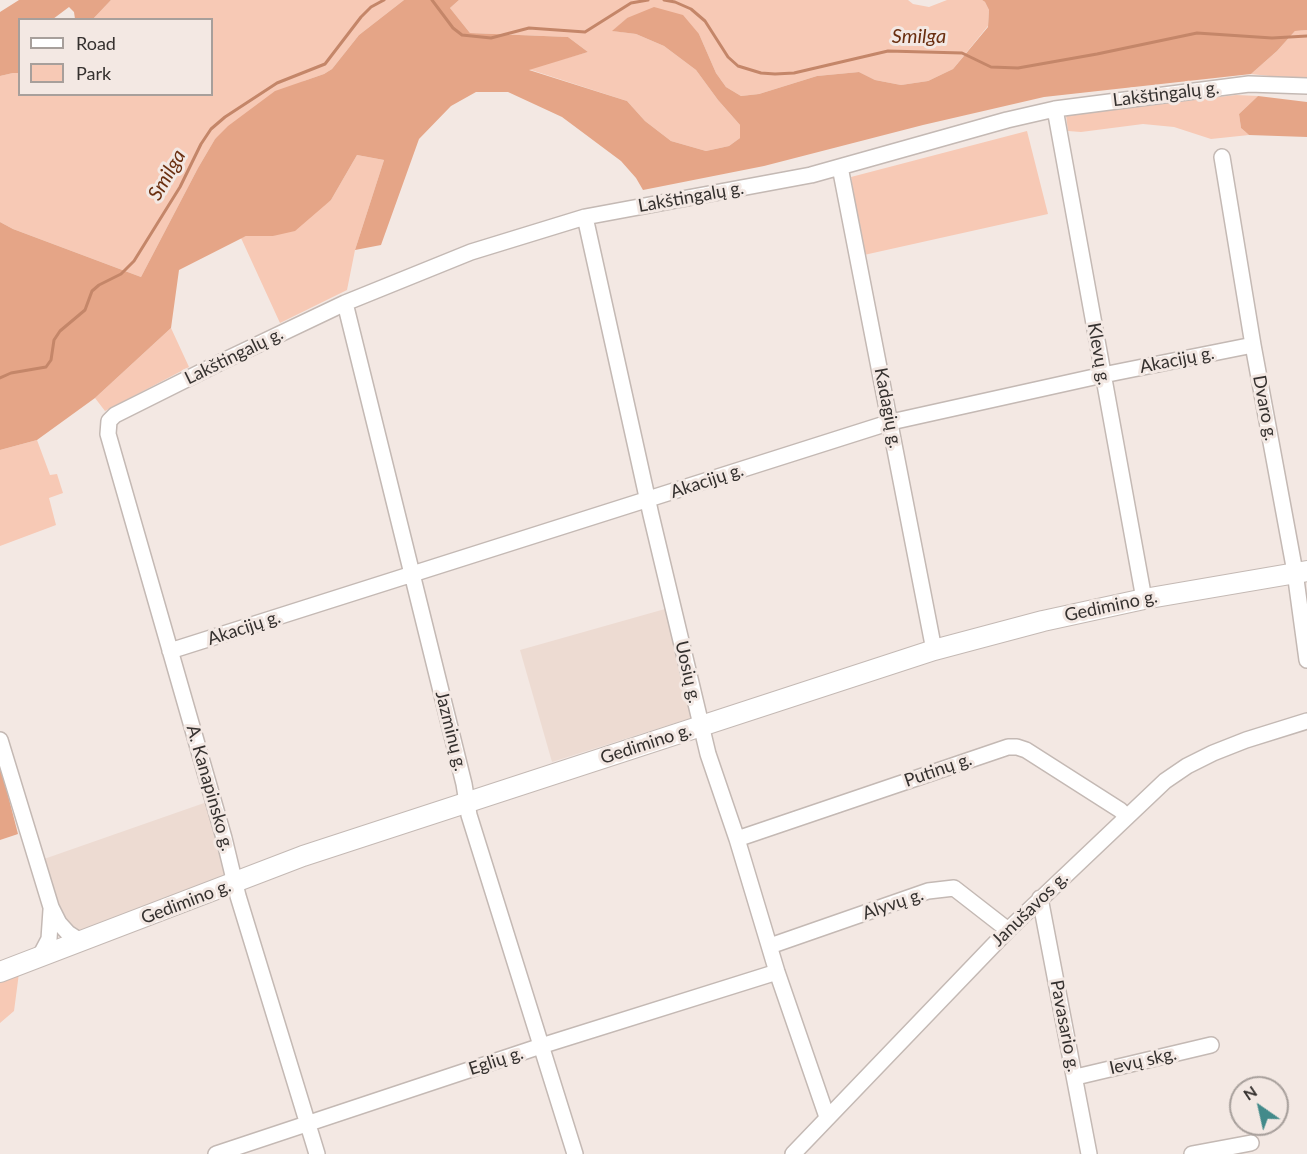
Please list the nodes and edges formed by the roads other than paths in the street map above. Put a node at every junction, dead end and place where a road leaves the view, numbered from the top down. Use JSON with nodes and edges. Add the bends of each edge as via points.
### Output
{"nodes":[{"id":1,"x":1307,"y":86,"type":"edge"},
{"id":2,"x":1055,"y":109,"type":"junction"},
{"id":3,"x":1222,"y":157,"type":"dead end"},
{"id":4,"x":840,"y":167,"type":"junction"},
{"id":5,"x":585,"y":217,"type":"junction"},
{"id":6,"x":345,"y":303,"type":"junction"},
{"id":7,"x":1253,"y":345,"type":"junction"},
{"id":8,"x":1103,"y":375,"type":"junction"},
{"id":9,"x":109,"y":422,"type":"joint"},
{"id":10,"x":891,"y":422,"type":"junction"},
{"id":11,"x":648,"y":499,"type":"junction"},
{"id":12,"x":1301,"y":571,"type":"edge"},
{"id":13,"x":412,"y":575,"type":"junction"},
{"id":14,"x":1144,"y":599,"type":"junction"},
{"id":15,"x":934,"y":650,"type":"junction"},
{"id":16,"x":170,"y":651,"type":"junction"},
{"id":17,"x":1307,"y":660,"type":"edge"},
{"id":18,"x":1307,"y":721,"type":"edge"},
{"id":19,"x":701,"y":726,"type":"junction"},
{"id":20,"x":0,"y":740,"type":"edge"},
{"id":21,"x":467,"y":803,"type":"junction"},
{"id":22,"x":1127,"y":817,"type":"junction"},
{"id":23,"x":737,"y":839,"type":"junction"},
{"id":24,"x":236,"y":883,"type":"junction"},
{"id":25,"x":1040,"y":898,"type":"junction"},
{"id":26,"x":51,"y":907,"type":"junction"},
{"id":27,"x":1008,"y":930,"type":"junction"},
{"id":28,"x":82,"y":942,"type":"junction"},
{"id":29,"x":770,"y":946,"type":"junction"},
{"id":30,"x":39,"y":958,"type":"junction"},
{"id":31,"x":0,"y":972,"type":"edge"},
{"id":32,"x":777,"y":972,"type":"junction"},
{"id":33,"x":1211,"y":1045,"type":"dead end"},
{"id":34,"x":541,"y":1046,"type":"junction"},
{"id":35,"x":1076,"y":1077,"type":"junction"},
{"id":36,"x":827,"y":1117,"type":"junction"},
{"id":37,"x":307,"y":1122,"type":"junction"},
{"id":38,"x":1251,"y":1143,"type":"dead end"},
{"id":39,"x":216,"y":1154,"type":"edge"},
{"id":40,"x":317,"y":1154,"type":"edge"},
{"id":41,"x":575,"y":1154,"type":"edge"},
{"id":42,"x":793,"y":1154,"type":"edge"},
{"id":43,"x":1089,"y":1154,"type":"edge"},
{"id":44,"x":1192,"y":1154,"type":"edge"}],
"edges":[{"from":1,"to":2,"type":"street","name":"Lakštingalų g.","via":[[1249,84]]},
{"from":2,"to":4,"type":"street","name":"Lakštingalų g."},
{"from":2,"to":8,"type":"street","name":"Klevų g."},
{"from":3,"to":7,"type":"street","name":"Dvaro g."},
{"from":4,"to":5,"type":"street","name":"Lakštingalų g."},
{"from":4,"to":10,"type":"street","name":"Kadagių g."},
{"from":5,"to":6,"type":"street","name":"Lakštingalų g.","via":[[471,252]]},
{"from":5,"to":11,"type":"street","name":"Uosių g."},
{"from":6,"to":9,"type":"street","name":"Lakštingalų g.","via":[[210,367],[115,415]]},
{"from":6,"to":13,"type":"street","name":"Jazminų g."},
{"from":7,"to":8,"type":"street","name":"Akacijų g."},
{"from":7,"to":12,"type":"street","name":"Dvaro g."},
{"from":8,"to":10,"type":"street","name":"Akacijų g."},
{"from":8,"to":14,"type":"street","name":"Klevų g."},
{"from":9,"to":16,"type":"street","name":"A. Kanapinsko g.","via":[[108,434]]},
{"from":10,"to":11,"type":"street","name":"Akacijų g."},
{"from":10,"to":15,"type":"street","name":"Kadagių g."},
{"from":11,"to":13,"type":"street","name":"Akacijų g."},
{"from":11,"to":19,"type":"street","name":"Uosių g."},
{"from":12,"to":14,"type":"main road","name":"Gedimino g."},
{"from":12,"to":17,"type":"street","name":"Dvaro g."},
{"from":13,"to":16,"type":"street","name":"Akacijų g."},
{"from":13,"to":21,"type":"street","name":"Jazminų g."},
{"from":14,"to":15,"type":"main road","name":"Gedimino g."},
{"from":15,"to":19,"type":"main road","name":"Gedimino g."},
{"from":16,"to":24,"type":"street","name":"A. Kanapinsko g."},
{"from":18,"to":22,"type":"street","name":"Janušavos g.","via":[[1246,740],[1187,766]]},
{"from":19,"to":21,"type":"main road","name":"Gedimino g."},
{"from":19,"to":23,"type":"street","name":"Uosių g."},
{"from":20,"to":26,"type":"street"},
{"from":21,"to":24,"type":"main road","name":"Gedimino g.","via":[[303,856]]},
{"from":21,"to":34,"type":"street","name":"Jazminų g."},
{"from":22,"to":23,"type":"street","name":"Putinų g.","via":[[1026,750],[1008,747]]},
{"from":22,"to":25,"type":"street","name":"Janušavos g."},
{"from":23,"to":29,"type":"street","name":"Uosių g."},
{"from":24,"to":28,"type":"main road","name":"Gedimino g."},
{"from":24,"to":37,"type":"street","name":"A. Kanapinsko g."},
{"from":25,"to":27,"type":"street","name":"Janušavos g."},
{"from":25,"to":35,"type":"street","name":"Pavasario g."},
{"from":26,"to":28,"type":"street","via":[[59,923]]},
{"from":26,"to":30,"type":"street","via":[[49,939]]},
{"from":27,"to":29,"type":"street","name":"Alyvų g.","via":[[954,888],[928,891]]},
{"from":27,"to":36,"type":"street","name":"Janušavos g."},
{"from":28,"to":30,"type":"main road","name":"Gedimino g."},
{"from":29,"to":32,"type":"street","name":"Uosių g."},
{"from":30,"to":31,"type":"main road","name":"Gedimino g."},
{"from":32,"to":34,"type":"street","name":"Eglių g."},
{"from":32,"to":36,"type":"street","name":"Uosių g."},
{"from":33,"to":35,"type":"street","name":"Ievų skg."},
{"from":34,"to":37,"type":"street","name":"Eglių g."},
{"from":34,"to":41,"type":"street","name":"Jazminų g."},
{"from":35,"to":43,"type":"street","name":"Pavasario g."},
{"from":36,"to":42,"type":"street","name":"Janušavos g."},
{"from":37,"to":39,"type":"street","name":"Eglių g."},
{"from":37,"to":40,"type":"street","name":"A. Kanapinsko g."},
{"from":38,"to":44,"type":"street"}]}
